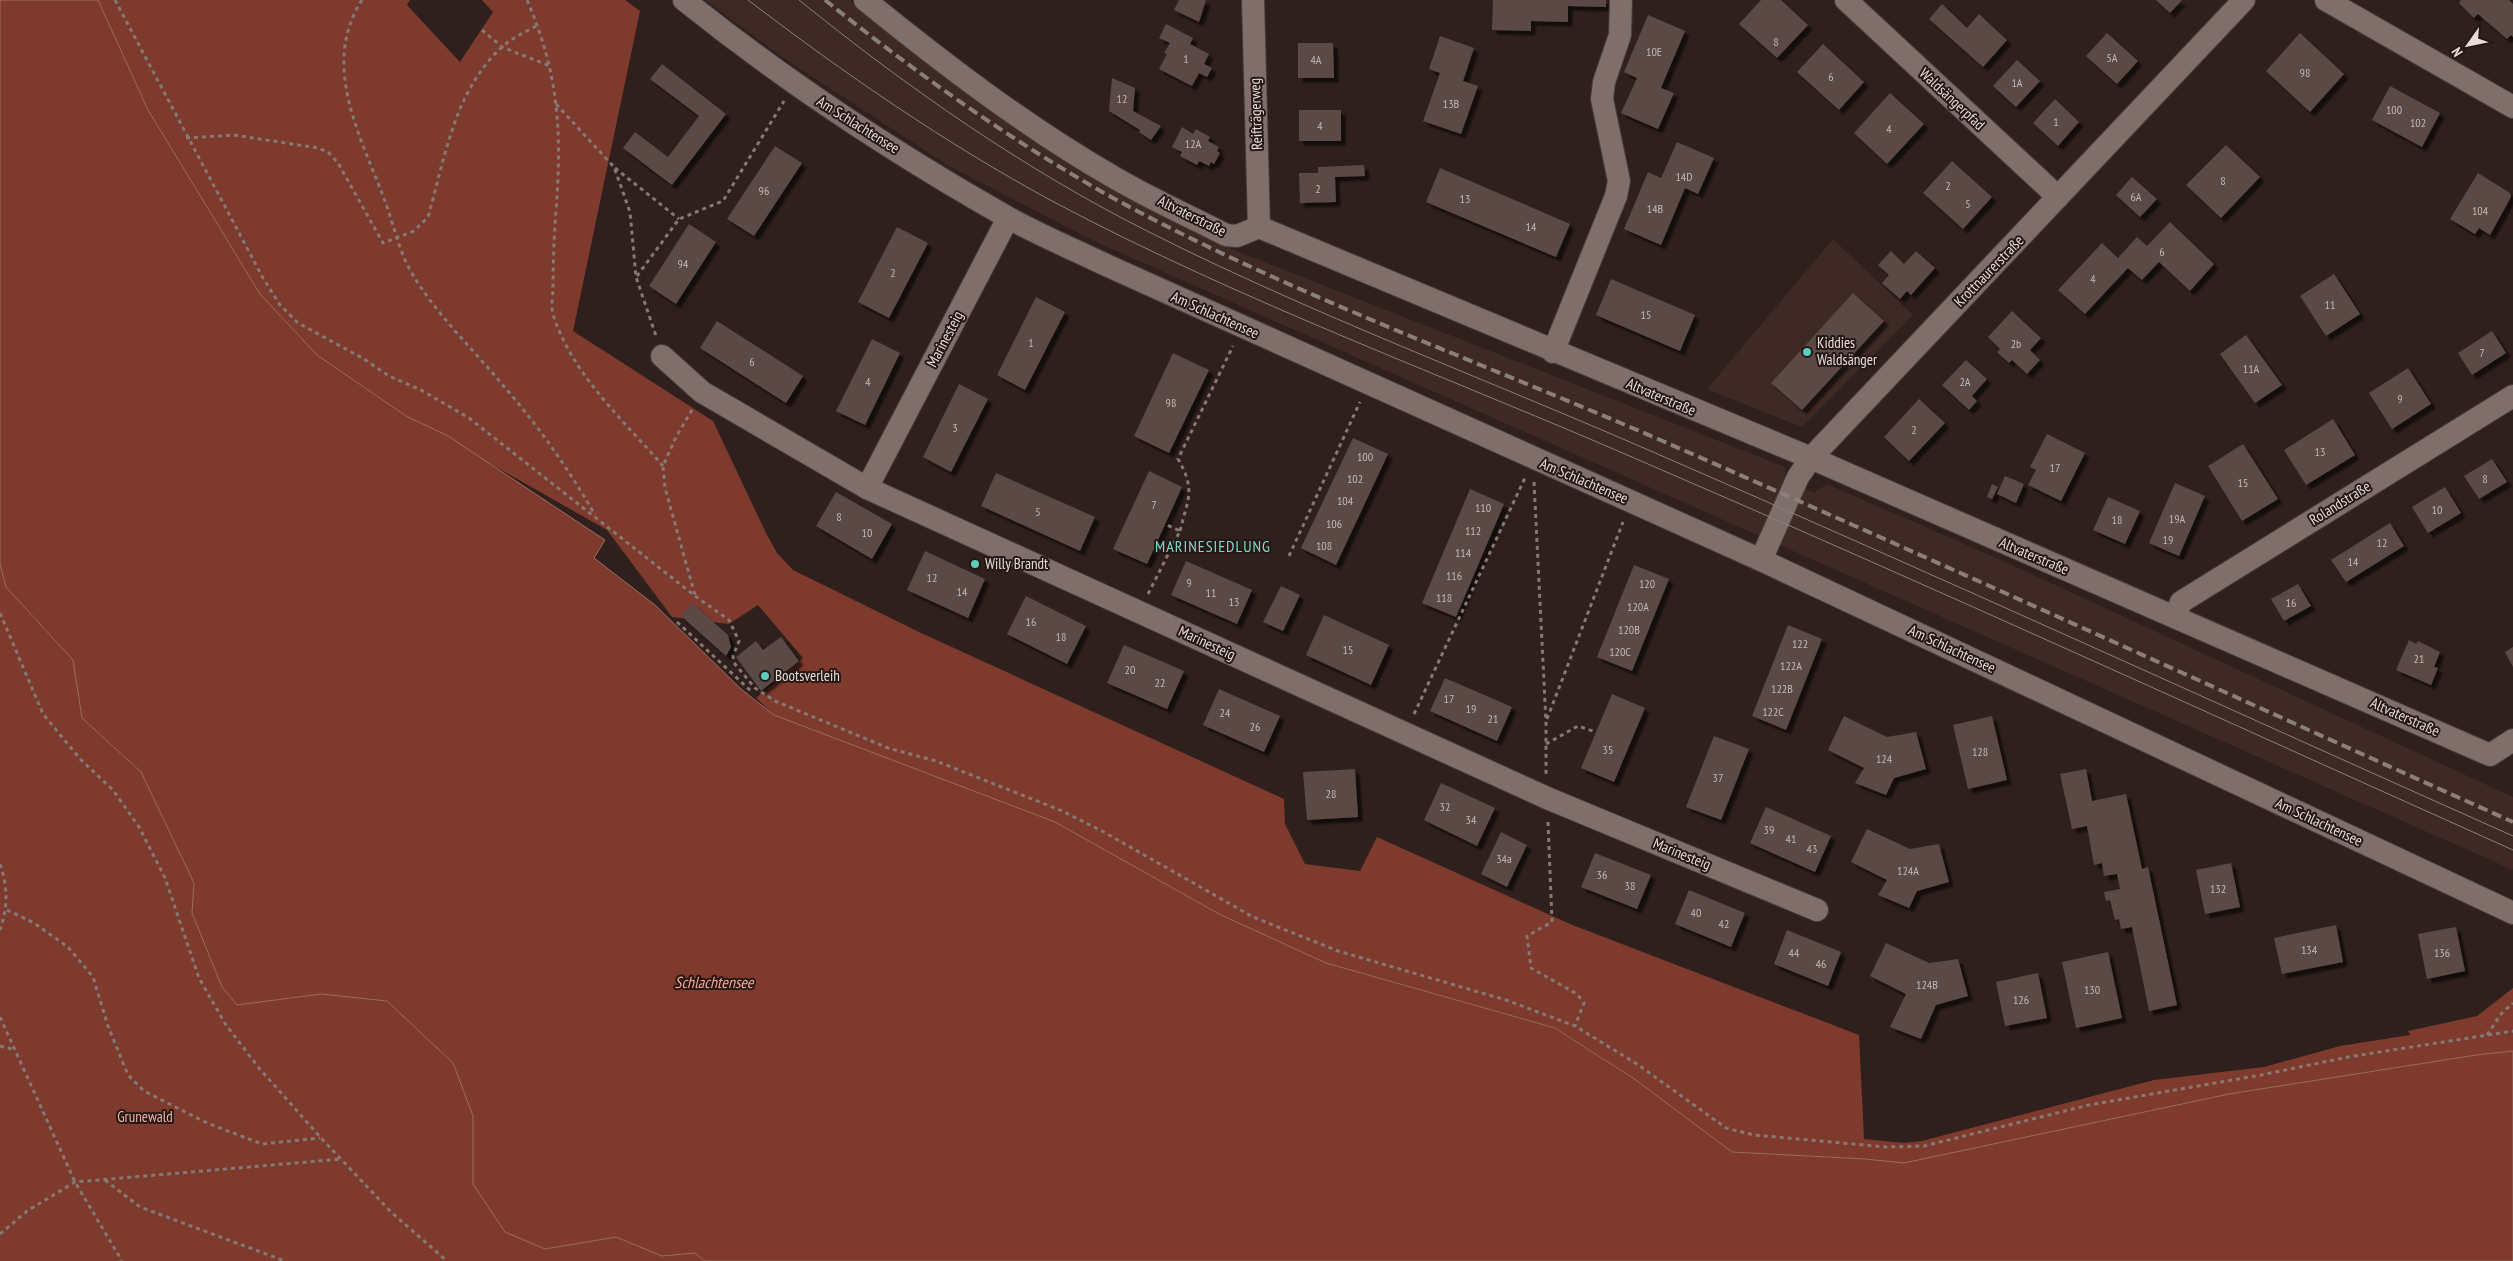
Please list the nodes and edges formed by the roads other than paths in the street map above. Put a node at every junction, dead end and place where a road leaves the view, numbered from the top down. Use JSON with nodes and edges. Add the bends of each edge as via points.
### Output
{"nodes":[{"id":1,"x":684,"y":0,"type":"edge"},
{"id":2,"x":865,"y":0,"type":"edge"},
{"id":3,"x":1253,"y":0,"type":"edge"},
{"id":4,"x":1621,"y":0,"type":"edge"},
{"id":5,"x":1846,"y":0,"type":"edge"},
{"id":6,"x":2244,"y":0,"type":"edge"},
{"id":7,"x":2326,"y":0,"type":"edge"},
{"id":8,"x":2513,"y":107,"type":"edge"},
{"id":9,"x":2058,"y":197,"type":"junction"},
{"id":10,"x":1008,"y":218,"type":"junction"},
{"id":11,"x":1259,"y":227,"type":"junction"},
{"id":12,"x":1553,"y":352,"type":"junction"},
{"id":13,"x":662,"y":356,"type":"road end"},
{"id":14,"x":2513,"y":396,"type":"edge"},
{"id":15,"x":1810,"y":458,"type":"junction"},
{"id":16,"x":868,"y":488,"type":"junction"},
{"id":17,"x":1761,"y":560,"type":"junction"},
{"id":18,"x":2175,"y":617,"type":"junction"},
{"id":19,"x":2513,"y":740,"type":"edge"},
{"id":20,"x":1817,"y":910,"type":"dead end"},
{"id":21,"x":2513,"y":913,"type":"edge"}],
"edges":[{"from":1,"to":10,"type":"street","name":"Am Schlachtensee","via":[[794,85]]},
{"from":2,"to":11,"type":"street","name":"Altvaterstraße","via":[[1015,114],[1115,178],[1226,235],[1237,236]]},
{"from":3,"to":11,"type":"street","name":"Reifträgerweg"},
{"from":4,"to":12,"type":"street","via":[[1620,35],[1604,82],[1602,99],[1619,181],[1616,196]]},
{"from":5,"to":9,"type":"street","name":"Waldsängerpfad"},
{"from":6,"to":9,"type":"street","name":"Krottnaurerstraße"},
{"from":7,"to":8,"type":"street"},
{"from":9,"to":15,"type":"street","name":"Krottnaurerstraße"},
{"from":10,"to":16,"type":"street","name":"Marinesteig"},
{"from":10,"to":17,"type":"street","name":"Am Schlachtensee"},
{"from":11,"to":12,"type":"street","name":"Altvaterstraße"},
{"from":12,"to":15,"type":"street","name":"Altvaterstraße"},
{"from":13,"to":16,"type":"street","name":"Marinesteig","via":[[702,392]]},
{"from":14,"to":18,"type":"street","name":"Rolandstraße","via":[[2182,602]]},
{"from":15,"to":17,"type":"street","name":"Krottnaurerstraße","via":[[1798,477]]},
{"from":15,"to":18,"type":"street","name":"Altvaterstraße"},
{"from":16,"to":20,"type":"street","name":"Marinesteig","via":[[1547,798]]},
{"from":17,"to":21,"type":"street","name":"Am Schlachtensee"},
{"from":18,"to":19,"type":"street","name":"Altvaterstraße","via":[[2490,754]]}]}
